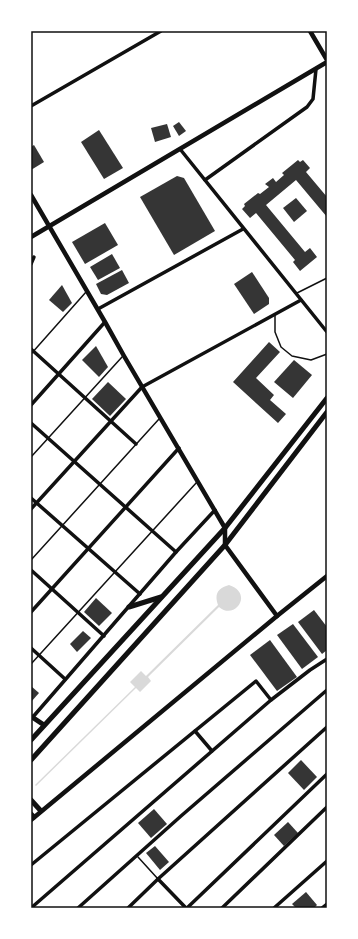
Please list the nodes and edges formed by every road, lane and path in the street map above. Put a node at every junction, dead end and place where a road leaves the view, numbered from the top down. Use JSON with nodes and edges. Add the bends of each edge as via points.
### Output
{"nodes":[{"id":1,"x":161,"y":31,"type":"edge"},
{"id":2,"x":310,"y":31,"type":"edge"},
{"id":3,"x":327,"y":61,"type":"edge"},
{"id":4,"x":316,"y":69,"type":"junction"},
{"id":5,"x":31,"y":106,"type":"edge"},
{"id":6,"x":180,"y":149,"type":"junction"},
{"id":7,"x":205,"y":180,"type":"junction"},
{"id":8,"x":31,"y":195,"type":"edge"},
{"id":9,"x":49,"y":226,"type":"junction"},
{"id":10,"x":243,"y":228,"type":"junction"},
{"id":11,"x":31,"y":237,"type":"edge"},
{"id":12,"x":34,"y":257,"type":"dead end"},
{"id":13,"x":31,"y":264,"type":"edge"},
{"id":14,"x":327,"y":278,"type":"edge"},
{"id":15,"x":87,"y":291,"type":"junction"},
{"id":16,"x":296,"y":294,"type":"junction"},
{"id":17,"x":300,"y":300,"type":"junction"},
{"id":18,"x":98,"y":310,"type":"junction"},
{"id":19,"x":275,"y":314,"type":"junction"},
{"id":20,"x":105,"y":322,"type":"junction"},
{"id":21,"x":327,"y":332,"type":"edge"},
{"id":22,"x":32,"y":352,"type":"edge"},
{"id":23,"x":327,"y":354,"type":"edge"},
{"id":24,"x":124,"y":356,"type":"junction"},
{"id":25,"x":58,"y":373,"type":"junction"},
{"id":26,"x":142,"y":387,"type":"junction"},
{"id":27,"x":85,"y":398,"type":"junction"},
{"id":28,"x":327,"y":398,"type":"edge"},
{"id":29,"x":31,"y":405,"type":"edge"},
{"id":30,"x":327,"y":412,"type":"edge"},
{"id":31,"x":161,"y":417,"type":"junction"},
{"id":32,"x":111,"y":421,"type":"junction"},
{"id":33,"x":31,"y":423,"type":"edge"},
{"id":34,"x":48,"y":439,"type":"junction"},
{"id":35,"x":136,"y":444,"type":"junction"},
{"id":36,"x":179,"y":448,"type":"junction"},
{"id":37,"x":31,"y":458,"type":"edge"},
{"id":38,"x":74,"y":462,"type":"junction"},
{"id":39,"x":198,"y":481,"type":"junction"},
{"id":40,"x":100,"y":484,"type":"junction"},
{"id":41,"x":31,"y":498,"type":"edge"},
{"id":42,"x":37,"y":502,"type":"junction"},
{"id":43,"x":126,"y":507,"type":"junction"},
{"id":44,"x":31,"y":509,"type":"edge"},
{"id":45,"x":215,"y":510,"type":"junction"},
{"id":46,"x":62,"y":525,"type":"junction"},
{"id":47,"x":225,"y":528,"type":"junction"},
{"id":48,"x":152,"y":531,"type":"junction"},
{"id":49,"x":225,"y":545,"type":"junction"},
{"id":50,"x":88,"y":548,"type":"junction"},
{"id":51,"x":176,"y":552,"type":"junction"},
{"id":52,"x":31,"y":560,"type":"edge"},
{"id":53,"x":31,"y":570,"type":"edge"},
{"id":54,"x":115,"y":572,"type":"junction"},
{"id":55,"x":327,"y":576,"type":"edge"},
{"id":56,"x":52,"y":589,"type":"junction"},
{"id":57,"x":140,"y":594,"type":"junction"},
{"id":58,"x":162,"y":597,"type":"junction"},
{"id":59,"x":129,"y":607,"type":"junction"},
{"id":60,"x":31,"y":612,"type":"edge"},
{"id":61,"x":78,"y":613,"type":"junction"},
{"id":62,"x":277,"y":616,"type":"junction"},
{"id":63,"x":104,"y":636,"type":"junction"},
{"id":64,"x":31,"y":648,"type":"edge"},
{"id":65,"x":39,"y":655,"type":"junction"},
{"id":66,"x":327,"y":659,"type":"edge"},
{"id":67,"x":31,"y":664,"type":"edge"},
{"id":68,"x":65,"y":679,"type":"junction"},
{"id":69,"x":327,"y":690,"type":"edge"},
{"id":70,"x":271,"y":700,"type":"junction"},
{"id":71,"x":31,"y":718,"type":"edge"},
{"id":72,"x":44,"y":725,"type":"junction"},
{"id":73,"x":327,"y":727,"type":"edge"},
{"id":74,"x":195,"y":731,"type":"junction"},
{"id":75,"x":31,"y":740,"type":"edge"},
{"id":76,"x":212,"y":751,"type":"junction"},
{"id":77,"x":31,"y":760,"type":"edge"},
{"id":78,"x":327,"y":774,"type":"edge"},
{"id":79,"x":31,"y":800,"type":"edge"},
{"id":80,"x":327,"y":807,"type":"edge"},
{"id":81,"x":41,"y":811,"type":"junction"},
{"id":82,"x":32,"y":817,"type":"edge"},
{"id":83,"x":136,"y":855,"type":"junction"},
{"id":84,"x":327,"y":861,"type":"edge"},
{"id":85,"x":31,"y":866,"type":"edge"},
{"id":86,"x":158,"y":879,"type":"junction"},
{"id":87,"x":327,"y":904,"type":"edge"},
{"id":88,"x":31,"y":908,"type":"edge"},
{"id":89,"x":78,"y":908,"type":"edge"},
{"id":90,"x":128,"y":908,"type":"edge"},
{"id":91,"x":187,"y":908,"type":"edge"},
{"id":92,"x":222,"y":908,"type":"edge"},
{"id":93,"x":274,"y":908,"type":"edge"},
{"id":94,"x":322,"y":908,"type":"edge"}],
"edges":[{"from":1,"to":5,"type":"street"},
{"from":2,"to":3,"type":"street"},
{"from":3,"to":4,"type":"street"},
{"from":4,"to":6,"type":"street"},
{"from":4,"to":7,"type":"street","via":[[313,99],[307,107]]},
{"from":6,"to":7,"type":"street"},
{"from":6,"to":9,"type":"street"},
{"from":7,"to":10,"type":"street"},
{"from":8,"to":9,"type":"street"},
{"from":9,"to":11,"type":"street"},
{"from":9,"to":15,"type":"street"},
{"from":10,"to":16,"type":"street"},
{"from":10,"to":18,"type":"street"},
{"from":12,"to":13,"type":"street"},
{"from":14,"to":16,"type":"lane"},
{"from":15,"to":18,"type":"street"},
{"from":15,"to":22,"type":"lane"},
{"from":16,"to":17,"type":"street"},
{"from":17,"to":19,"type":"street"},
{"from":17,"to":21,"type":"street"},
{"from":18,"to":20,"type":"street"},
{"from":19,"to":23,"type":"lane","via":[[275,332],[281,347],[292,356],[311,360]]},
{"from":19,"to":26,"type":"street"},
{"from":20,"to":24,"type":"street"},
{"from":20,"to":25,"type":"street"},
{"from":22,"to":25,"type":"street"},
{"from":24,"to":26,"type":"street"},
{"from":24,"to":27,"type":"lane"},
{"from":25,"to":27,"type":"street"},
{"from":25,"to":29,"type":"street"},
{"from":26,"to":31,"type":"street"},
{"from":26,"to":32,"type":"street"},
{"from":27,"to":32,"type":"street"},
{"from":27,"to":34,"type":"lane"},
{"from":28,"to":47,"type":"main road"},
{"from":30,"to":49,"type":"main road"},
{"from":31,"to":35,"type":"lane"},
{"from":31,"to":36,"type":"street"},
{"from":32,"to":35,"type":"street"},
{"from":32,"to":38,"type":"street"},
{"from":33,"to":34,"type":"street"},
{"from":34,"to":37,"type":"lane"},
{"from":34,"to":38,"type":"street"},
{"from":35,"to":40,"type":"lane"},
{"from":36,"to":39,"type":"street"},
{"from":36,"to":43,"type":"street"},
{"from":38,"to":40,"type":"street"},
{"from":38,"to":42,"type":"street"},
{"from":39,"to":45,"type":"street"},
{"from":39,"to":48,"type":"lane"},
{"from":40,"to":43,"type":"street"},
{"from":40,"to":46,"type":"lane"},
{"from":41,"to":42,"type":"street"},
{"from":42,"to":44,"type":"street"},
{"from":42,"to":46,"type":"street"},
{"from":43,"to":48,"type":"street"},
{"from":43,"to":50,"type":"street"},
{"from":45,"to":47,"type":"street"},
{"from":45,"to":51,"type":"street"},
{"from":46,"to":50,"type":"street"},
{"from":46,"to":52,"type":"lane"},
{"from":47,"to":49,"type":"street"},
{"from":47,"to":58,"type":"main road"},
{"from":48,"to":51,"type":"street"},
{"from":48,"to":54,"type":"lane"},
{"from":49,"to":62,"type":"street"},
{"from":49,"to":77,"type":"main road"},
{"from":50,"to":54,"type":"street"},
{"from":50,"to":56,"type":"street"},
{"from":51,"to":57,"type":"street"},
{"from":53,"to":56,"type":"street"},
{"from":54,"to":57,"type":"street"},
{"from":54,"to":61,"type":"lane"},
{"from":55,"to":62,"type":"street"},
{"from":56,"to":60,"type":"street"},
{"from":56,"to":61,"type":"street"},
{"from":57,"to":59,"type":"street"},
{"from":58,"to":59,"type":"main road"},
{"from":58,"to":72,"type":"main road"},
{"from":59,"to":63,"type":"street"},
{"from":61,"to":63,"type":"street"},
{"from":61,"to":65,"type":"lane"},
{"from":62,"to":81,"type":"street"},
{"from":63,"to":68,"type":"street"},
{"from":64,"to":65,"type":"street"},
{"from":65,"to":67,"type":"lane"},
{"from":65,"to":68,"type":"street"},
{"from":66,"to":70,"type":"street"},
{"from":68,"to":71,"type":"street"},
{"from":69,"to":83,"type":"street"},
{"from":70,"to":74,"type":"street","via":[[256,681]]},
{"from":70,"to":76,"type":"street"},
{"from":71,"to":72,"type":"main road"},
{"from":72,"to":75,"type":"main road"},
{"from":73,"to":86,"type":"street"},
{"from":74,"to":76,"type":"street"},
{"from":74,"to":85,"type":"street"},
{"from":76,"to":88,"type":"street"},
{"from":78,"to":91,"type":"street"},
{"from":79,"to":81,"type":"main road"},
{"from":80,"to":92,"type":"street"},
{"from":81,"to":82,"type":"street"},
{"from":83,"to":86,"type":"lane"},
{"from":83,"to":89,"type":"street"},
{"from":84,"to":93,"type":"street"},
{"from":86,"to":90,"type":"street"},
{"from":86,"to":91,"type":"street"},
{"from":87,"to":94,"type":"street"}]}
